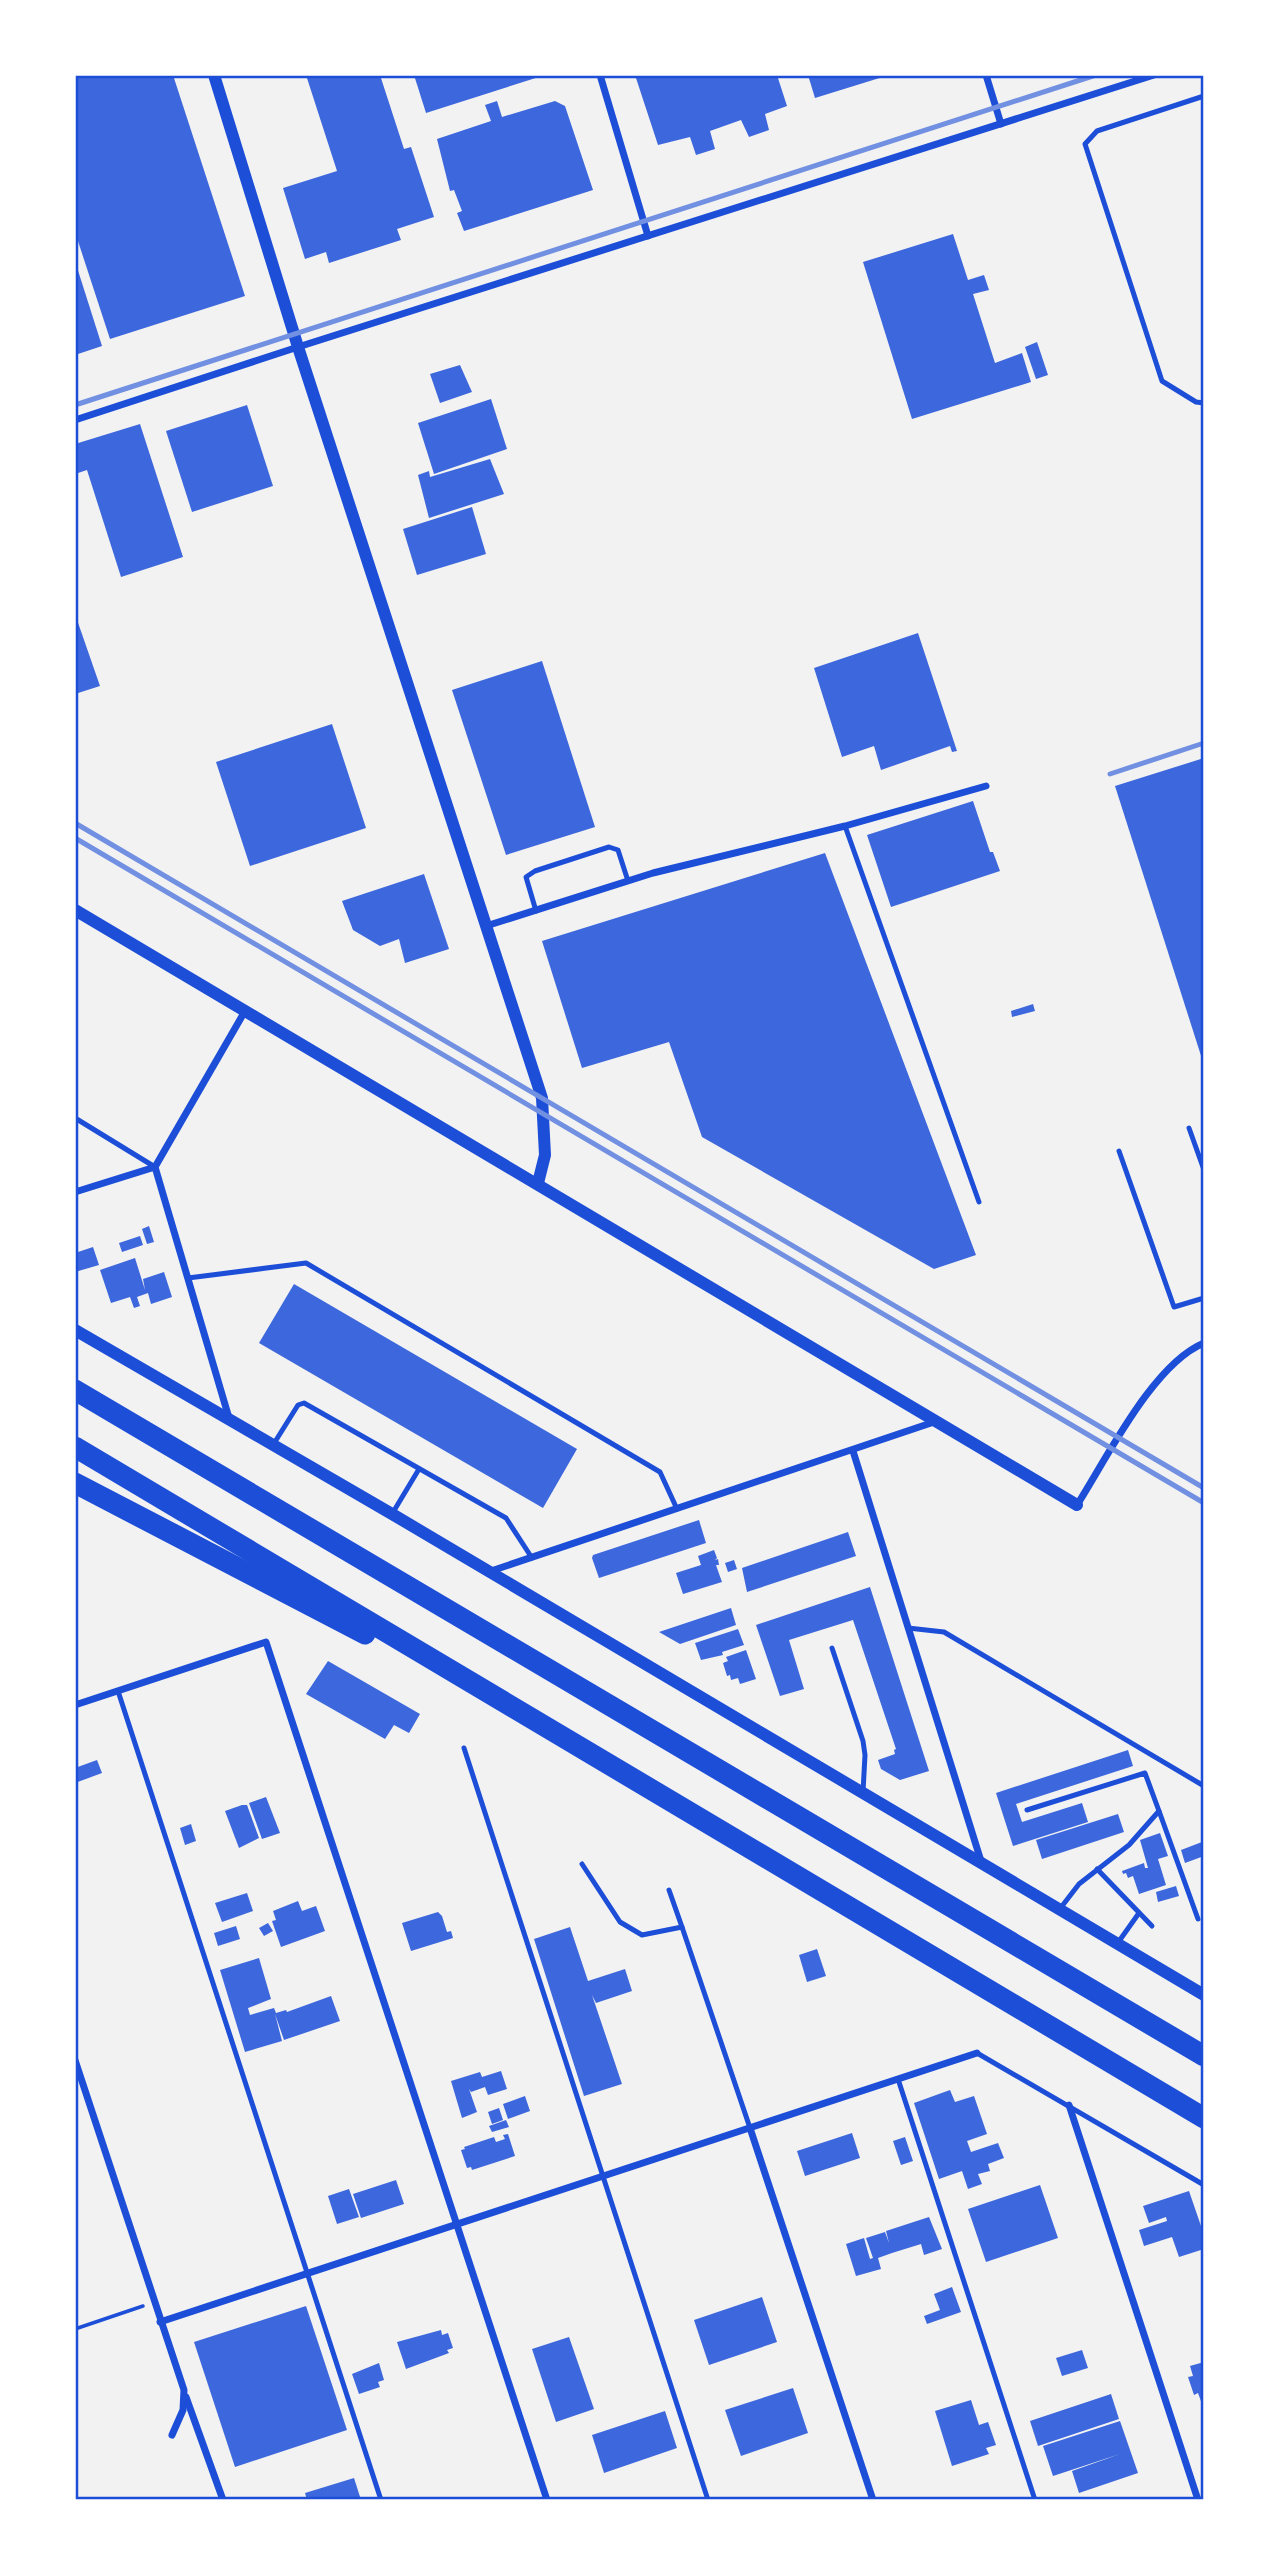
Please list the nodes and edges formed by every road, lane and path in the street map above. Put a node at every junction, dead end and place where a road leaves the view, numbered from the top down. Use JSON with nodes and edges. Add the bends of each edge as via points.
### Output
{"nodes":[{"id":1,"x":214,"y":75,"type":"edge"},
{"id":2,"x":600,"y":75,"type":"edge"},
{"id":3,"x":986,"y":75,"type":"edge"},
{"id":4,"x":1154,"y":75,"type":"edge"},
{"id":5,"x":1204,"y":96,"type":"edge"},
{"id":6,"x":1001,"y":124,"type":"junction"},
{"id":7,"x":648,"y":236,"type":"junction"},
{"id":8,"x":298,"y":347,"type":"junction"},
{"id":9,"x":1204,"y":404,"type":"edge"},
{"id":10,"x":75,"y":420,"type":"edge"},
{"id":11,"x":986,"y":786,"type":"dead end"},
{"id":12,"x":845,"y":826,"type":"junction"},
{"id":13,"x":628,"y":881,"type":"junction"},
{"id":14,"x":75,"y":910,"type":"edge"},
{"id":15,"x":536,"y":911,"type":"junction"},
{"id":16,"x":485,"y":926,"type":"junction"},
{"id":17,"x":245,"y":1011,"type":"junction"},
{"id":18,"x":75,"y":1118,"type":"edge"},
{"id":19,"x":1189,"y":1128,"type":"dead end"},
{"id":20,"x":1119,"y":1152,"type":"dead end"},
{"id":21,"x":155,"y":1167,"type":"junction"},
{"id":22,"x":1204,"y":1170,"type":"edge"},
{"id":23,"x":538,"y":1183,"type":"junction"},
{"id":24,"x":75,"y":1192,"type":"edge"},
{"id":25,"x":979,"y":1202,"type":"dead end"},
{"id":26,"x":188,"y":1278,"type":"junction"},
{"id":27,"x":1204,"y":1298,"type":"edge"},
{"id":28,"x":75,"y":1330,"type":"edge"},
{"id":29,"x":1204,"y":1343,"type":"edge"},
{"id":30,"x":75,"y":1390,"type":"edge"},
{"id":31,"x":230,"y":1421,"type":"junction"},
{"id":32,"x":937,"y":1421,"type":"junction"},
{"id":33,"x":273,"y":1446,"type":"junction"},
{"id":34,"x":75,"y":1447,"type":"edge"},
{"id":35,"x":853,"y":1451,"type":"junction"},
{"id":36,"x":419,"y":1469,"type":"junction"},
{"id":37,"x":75,"y":1483,"type":"edge"},
{"id":38,"x":1077,"y":1505,"type":"joint"},
{"id":39,"x":677,"y":1509,"type":"junction"},
{"id":40,"x":392,"y":1514,"type":"junction"},
{"id":41,"x":531,"y":1558,"type":"junction"},
{"id":42,"x":487,"y":1572,"type":"junction"},
{"id":43,"x":908,"y":1628,"type":"junction"},
{"id":44,"x":832,"y":1648,"type":"dead end"},
{"id":45,"x":118,"y":1691,"type":"junction"},
{"id":46,"x":75,"y":1705,"type":"edge"},
{"id":47,"x":570,"y":1740,"type":"junction"},
{"id":48,"x":464,"y":1748,"type":"dead end"},
{"id":49,"x":1204,"y":1786,"type":"edge"},
{"id":50,"x":863,"y":1792,"type":"junction"},
{"id":51,"x":1027,"y":1810,"type":"dead end"},
{"id":52,"x":1159,"y":1811,"type":"junction"},
{"id":53,"x":582,"y":1864,"type":"dead end"},
{"id":54,"x":982,"y":1864,"type":"junction"},
{"id":55,"x":1097,"y":1869,"type":"junction"},
{"id":56,"x":669,"y":1890,"type":"dead end"},
{"id":57,"x":1059,"y":1910,"type":"junction"},
{"id":58,"x":1139,"y":1913,"type":"junction"},
{"id":59,"x":1198,"y":1919,"type":"dead end"},
{"id":60,"x":1153,"y":1926,"type":"dead end"},
{"id":61,"x":682,"y":1927,"type":"junction"},
{"id":62,"x":1117,"y":1944,"type":"junction"},
{"id":63,"x":1201,"y":1992,"type":"edge"},
{"id":64,"x":977,"y":2053,"type":"joint"},
{"id":65,"x":1204,"y":2056,"type":"edge"},
{"id":66,"x":75,"y":2060,"type":"edge"},
{"id":67,"x":898,"y":2079,"type":"junction"},
{"id":68,"x":1069,"y":2105,"type":"junction"},
{"id":69,"x":1204,"y":2118,"type":"edge"},
{"id":70,"x":750,"y":2128,"type":"junction"},
{"id":71,"x":603,"y":2176,"type":"junction"},
{"id":72,"x":1204,"y":2185,"type":"edge"},
{"id":73,"x":457,"y":2224,"type":"junction"},
{"id":74,"x":308,"y":2273,"type":"junction"},
{"id":75,"x":154,"y":2302,"type":"junction"},
{"id":76,"x":160,"y":2322,"type":"junction"},
{"id":77,"x":75,"y":2329,"type":"edge"},
{"id":78,"x":184,"y":2390,"type":"junction"},
{"id":79,"x":172,"y":2435,"type":"dead end"},
{"id":80,"x":222,"y":2500,"type":"edge"},
{"id":81,"x":381,"y":2500,"type":"edge"},
{"id":82,"x":547,"y":2500,"type":"edge"},
{"id":83,"x":708,"y":2500,"type":"edge"},
{"id":84,"x":873,"y":2500,"type":"edge"},
{"id":85,"x":1034,"y":2500,"type":"edge"},
{"id":86,"x":1198,"y":2500,"type":"edge"}],
"edges":[{"from":1,"to":8,"type":"street"},
{"from":2,"to":7,"type":"street"},
{"from":3,"to":6,"type":"street"},
{"from":4,"to":6,"type":"street"},
{"from":5,"to":9,"type":"lane","via":[[1097,131],[1085,144],[1163,381]]},
{"from":6,"to":7,"type":"street"},
{"from":7,"to":8,"type":"street"},
{"from":8,"to":10,"type":"street"},
{"from":8,"to":16,"type":"street"},
{"from":11,"to":12,"type":"street"},
{"from":12,"to":13,"type":"street"},
{"from":12,"to":25,"type":"lane"},
{"from":13,"to":15,"type":"street"},
{"from":13,"to":15,"type":"lane","via":[[618,850],[608,847],[526,877]]},
{"from":14,"to":17,"type":"street"},
{"from":15,"to":16,"type":"street"},
{"from":16,"to":23,"type":"street","via":[[542,1098],[545,1155]]},
{"from":17,"to":21,"type":"street"},
{"from":17,"to":23,"type":"street"},
{"from":18,"to":21,"type":"lane"},
{"from":19,"to":22,"type":"lane"},
{"from":20,"to":27,"type":"lane","via":[[1174,1307]]},
{"from":21,"to":24,"type":"street"},
{"from":21,"to":26,"type":"street"},
{"from":23,"to":32,"type":"street"},
{"from":26,"to":31,"type":"street"},
{"from":26,"to":39,"type":"lane","via":[[306,1263],[660,1472]]},
{"from":28,"to":31,"type":"street"},
{"from":29,"to":38,"type":"street","via":[[1181,1355],[1157,1380]]},
{"from":30,"to":65,"type":"highway"},
{"from":31,"to":33,"type":"street"},
{"from":32,"to":35,"type":"street"},
{"from":32,"to":38,"type":"street"},
{"from":33,"to":36,"type":"lane","via":[[298,1405],[304,1403]]},
{"from":33,"to":40,"type":"street"},
{"from":34,"to":47,"type":"highway"},
{"from":35,"to":39,"type":"street"},
{"from":35,"to":43,"type":"street"},
{"from":36,"to":40,"type":"lane"},
{"from":36,"to":41,"type":"lane","via":[[506,1518]]},
{"from":37,"to":47,"type":"highway"},
{"from":39,"to":41,"type":"street"},
{"from":40,"to":42,"type":"street"},
{"from":41,"to":42,"type":"street"},
{"from":42,"to":50,"type":"street"},
{"from":43,"to":49,"type":"lane","via":[[944,1632]]},
{"from":43,"to":54,"type":"street"},
{"from":44,"to":50,"type":"lane","via":[[863,1741]]},
{"from":45,"to":46,"type":"street"},
{"from":45,"to":73,"type":"street","via":[[266,1642]]},
{"from":45,"to":74,"type":"lane"},
{"from":47,"to":69,"type":"highway"},
{"from":48,"to":71,"type":"lane"},
{"from":50,"to":54,"type":"street"},
{"from":51,"to":52,"type":"lane","via":[[1145,1773]]},
{"from":52,"to":55,"type":"lane","via":[[1129,1844]]},
{"from":52,"to":59,"type":"lane"},
{"from":53,"to":61,"type":"lane","via":[[620,1922],[642,1935]]},
{"from":54,"to":57,"type":"street"},
{"from":55,"to":57,"type":"lane"},
{"from":55,"to":58,"type":"lane"},
{"from":56,"to":61,"type":"lane"},
{"from":57,"to":62,"type":"street"},
{"from":58,"to":60,"type":"lane"},
{"from":58,"to":62,"type":"lane"},
{"from":61,"to":70,"type":"lane"},
{"from":62,"to":63,"type":"street"},
{"from":64,"to":67,"type":"street"},
{"from":64,"to":68,"type":"lane"},
{"from":66,"to":75,"type":"street"},
{"from":67,"to":70,"type":"street"},
{"from":67,"to":85,"type":"lane"},
{"from":68,"to":72,"type":"lane"},
{"from":68,"to":86,"type":"street"},
{"from":70,"to":71,"type":"street"},
{"from":70,"to":84,"type":"street"},
{"from":71,"to":73,"type":"street"},
{"from":71,"to":83,"type":"lane"},
{"from":73,"to":74,"type":"street"},
{"from":73,"to":82,"type":"street"},
{"from":74,"to":76,"type":"street"},
{"from":74,"to":81,"type":"lane"},
{"from":75,"to":76,"type":"street"},
{"from":75,"to":77,"type":"path"},
{"from":76,"to":78,"type":"street"},
{"from":78,"to":79,"type":"street","via":[[183,2410]]},
{"from":78,"to":80,"type":"street"}]}
